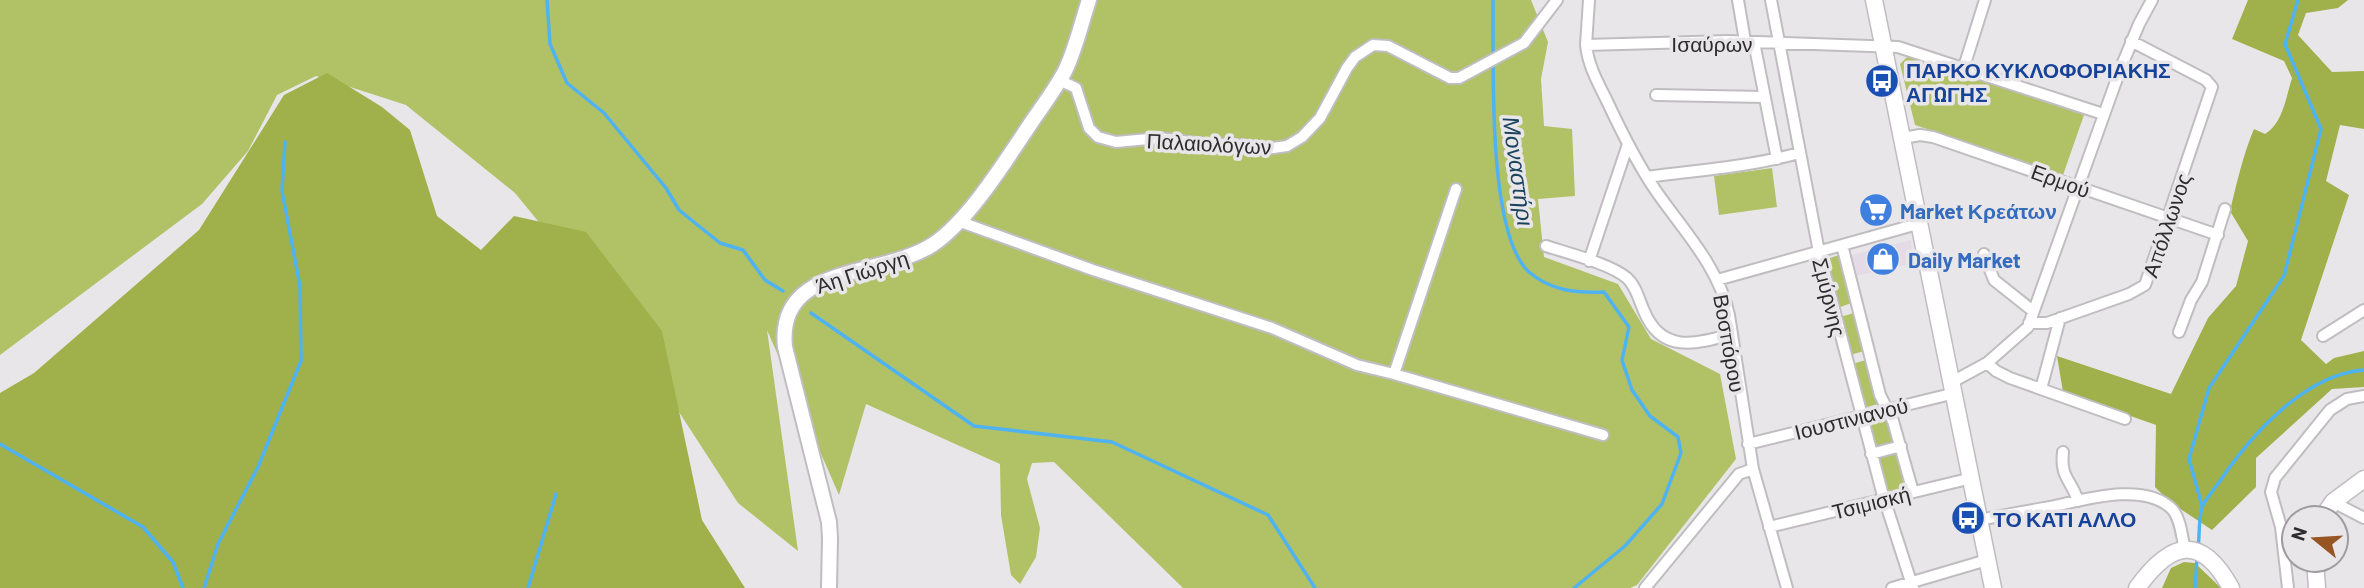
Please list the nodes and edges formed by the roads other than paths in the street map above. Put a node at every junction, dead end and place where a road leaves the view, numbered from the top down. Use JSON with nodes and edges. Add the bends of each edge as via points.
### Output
{"nodes":[{"id":1,"x":1089,"y":0,"type":"edge"},
{"id":2,"x":1557,"y":0,"type":"edge"},
{"id":3,"x":1590,"y":0,"type":"edge"},
{"id":4,"x":1738,"y":0,"type":"edge"},
{"id":5,"x":1874,"y":0,"type":"edge"},
{"id":6,"x":1985,"y":0,"type":"edge"},
{"id":7,"x":2152,"y":0,"type":"edge"},
{"id":8,"x":1774,"y":1,"type":"edge"},
{"id":9,"x":1750,"y":41,"type":"junction"},
{"id":10,"x":2132,"y":41,"type":"junction"},
{"id":11,"x":1778,"y":43,"type":"junction"},
{"id":12,"x":1586,"y":45,"type":"junction"},
{"id":13,"x":1884,"y":46,"type":"junction"},
{"id":14,"x":1964,"y":67,"type":"junction"},
{"id":15,"x":1059,"y":80,"type":"junction"},
{"id":16,"x":1656,"y":95,"type":"dead end"},
{"id":17,"x":1765,"y":97,"type":"junction"},
{"id":18,"x":2104,"y":114,"type":"junction"},
{"id":19,"x":1903,"y":138,"type":"junction"},
{"id":20,"x":1628,"y":144,"type":"junction"},
{"id":21,"x":1799,"y":153,"type":"junction"},
{"id":22,"x":1776,"y":159,"type":"junction"},
{"id":23,"x":1647,"y":177,"type":"junction"},
{"id":24,"x":2077,"y":186,"type":"junction"},
{"id":25,"x":1456,"y":188,"type":"dead end"},
{"id":26,"x":2225,"y":209,"type":"dead end"},
{"id":27,"x":2168,"y":218,"type":"junction"},
{"id":28,"x":958,"y":221,"type":"junction"},
{"id":29,"x":1921,"y":223,"type":"junction"},
{"id":30,"x":2218,"y":235,"type":"junction"},
{"id":31,"x":1842,"y":245,"type":"junction"},
{"id":32,"x":1546,"y":246,"type":"dead end"},
{"id":33,"x":1819,"y":252,"type":"junction"},
{"id":34,"x":1984,"y":254,"type":"dead end"},
{"id":35,"x":1589,"y":261,"type":"junction"},
{"id":36,"x":1717,"y":280,"type":"junction"},
{"id":37,"x":1858,"y":307,"type":"junction"},
{"id":38,"x":2364,"y":310,"type":"edge"},
{"id":39,"x":2033,"y":311,"type":"junction"},
{"id":40,"x":1835,"y":314,"type":"junction"},
{"id":41,"x":2060,"y":318,"type":"junction"},
{"id":42,"x":2029,"y":323,"type":"junction"},
{"id":43,"x":2179,"y":332,"type":"dead end"},
{"id":44,"x":1731,"y":334,"type":"junction"},
{"id":45,"x":2323,"y":336,"type":"dead end"},
{"id":46,"x":1870,"y":354,"type":"junction"},
{"id":47,"x":1847,"y":361,"type":"junction"},
{"id":48,"x":1987,"y":363,"type":"junction"},
{"id":49,"x":1394,"y":374,"type":"junction"},
{"id":50,"x":1953,"y":388,"type":"junction"},
{"id":51,"x":2042,"y":389,"type":"junction"},
{"id":52,"x":2364,"y":396,"type":"edge"},
{"id":53,"x":1888,"y":409,"type":"junction"},
{"id":54,"x":1861,"y":416,"type":"junction"},
{"id":55,"x":2124,"y":419,"type":"dead end"},
{"id":56,"x":1603,"y":435,"type":"dead end"},
{"id":57,"x":1748,"y":444,"type":"junction"},
{"id":58,"x":1900,"y":446,"type":"junction"},
{"id":59,"x":2063,"y":452,"type":"dead end"},
{"id":60,"x":1871,"y":454,"type":"junction"},
{"id":61,"x":1753,"y":469,"type":"junction"},
{"id":62,"x":1972,"y":478,"type":"junction"},
{"id":63,"x":2364,"y":480,"type":"edge"},
{"id":64,"x":1913,"y":492,"type":"junction"},
{"id":65,"x":1885,"y":498,"type":"junction"},
{"id":66,"x":2078,"y":501,"type":"junction"},
{"id":67,"x":2333,"y":502,"type":"joint"},
{"id":68,"x":2364,"y":518,"type":"edge"},
{"id":69,"x":1980,"y":520,"type":"junction"},
{"id":70,"x":1769,"y":527,"type":"junction"},
{"id":71,"x":2194,"y":552,"type":"junction"},
{"id":72,"x":1987,"y":560,"type":"junction"},
{"id":73,"x":1912,"y":585,"type":"edge"},
{"id":74,"x":829,"y":588,"type":"edge"},
{"id":75,"x":1645,"y":588,"type":"edge"},
{"id":76,"x":1787,"y":588,"type":"edge"},
{"id":77,"x":1892,"y":588,"type":"edge"},
{"id":78,"x":1993,"y":588,"type":"edge"},
{"id":79,"x":2137,"y":588,"type":"edge"},
{"id":80,"x":2231,"y":588,"type":"edge"},
{"id":81,"x":2288,"y":588,"type":"edge"}],
"edges":[{"from":1,"to":15,"type":"street","name":"Άη Γιώργη"},
{"from":2,"to":15,"type":"street","name":"Παλαιολόγων","via":[[1524,43],[1459,78],[1447,77],[1388,46],[1368,47],[1347,68],[1311,128],[1298,141],[1277,148],[1159,138],[1102,139],[1089,128],[1078,91]]},
{"from":3,"to":12,"type":"street"},
{"from":4,"to":9,"type":"street"},
{"from":5,"to":13,"type":"main road"},
{"from":6,"to":14,"type":"street"},
{"from":7,"to":10,"type":"street"},
{"from":8,"to":11,"type":"street","name":"Σμύρνης"},
{"from":9,"to":11,"type":"street","name":"Ισαύρων"},
{"from":9,"to":12,"type":"street","name":"Ισαύρων"},
{"from":9,"to":17,"type":"street"},
{"from":10,"to":18,"type":"street"},
{"from":10,"to":27,"type":"street","name":"Απόλλωνος","via":[[2212,87]]},
{"from":11,"to":13,"type":"street","name":"Ισαύρων"},
{"from":11,"to":21,"type":"street","name":"Σμύρνης"},
{"from":12,"to":20,"type":"street","name":"Βοσπόρου","via":[[1590,66]]},
{"from":13,"to":14,"type":"street","name":"Ισαύρων"},
{"from":13,"to":19,"type":"main road"},
{"from":14,"to":18,"type":"street","name":"Ισαύρων"},
{"from":15,"to":28,"type":"street","name":"Άη Γιώργη","via":[[1002,166]]},
{"from":16,"to":17,"type":"street"},
{"from":17,"to":22,"type":"street"},
{"from":18,"to":24,"type":"street"},
{"from":19,"to":24,"type":"street","name":"Ερμού","via":[[1933,136]]},
{"from":19,"to":29,"type":"main road"},
{"from":20,"to":23,"type":"street","name":"Βοσπόρου"},
{"from":20,"to":35,"type":"street"},
{"from":21,"to":22,"type":"street"},
{"from":21,"to":33,"type":"street","name":"Σμύρνης"},
{"from":22,"to":23,"type":"street"},
{"from":23,"to":36,"type":"street","name":"Βοσπόρου"},
{"from":24,"to":27,"type":"street","name":"Ερμού"},
{"from":24,"to":39,"type":"street"},
{"from":25,"to":49,"type":"street"},
{"from":26,"to":30,"type":"street"},
{"from":27,"to":30,"type":"street","name":"Ερμού"},
{"from":27,"to":41,"type":"street","name":"Απόλλωνος","via":[[2144,287]]},
{"from":28,"to":49,"type":"street","via":[[1272,328],[1352,364]]},
{"from":28,"to":74,"type":"street","name":"Άη Γιώργη","via":[[916,254],[811,287],[796,299],[788,314],[785,347],[829,522]]},
{"from":29,"to":31,"type":"street"},
{"from":29,"to":50,"type":"main road"},
{"from":30,"to":43,"type":"street"},
{"from":31,"to":33,"type":"street"},
{"from":31,"to":37,"type":"street"},
{"from":32,"to":35,"type":"street"},
{"from":33,"to":36,"type":"street"},
{"from":33,"to":40,"type":"street","name":"Σμύρνης"},
{"from":34,"to":39,"type":"street","via":[[1994,280]]},
{"from":35,"to":44,"type":"street","via":[[1630,281],[1650,326],[1659,335],[1692,344]]},
{"from":36,"to":44,"type":"street","name":"Βοσπόρου"},
{"from":37,"to":40,"type":"street"},
{"from":37,"to":46,"type":"street"},
{"from":38,"to":45,"type":"street"},
{"from":39,"to":42,"type":"street"},
{"from":40,"to":47,"type":"street","name":"Σμύρνης"},
{"from":41,"to":42,"type":"street","name":"Απόλλωνος"},
{"from":41,"to":51,"type":"street"},
{"from":42,"to":48,"type":"street","name":"Ιουστινιανού"},
{"from":44,"to":57,"type":"street","name":"Βοσπόρου"},
{"from":46,"to":47,"type":"street"},
{"from":46,"to":53,"type":"street","via":[[1880,396]]},
{"from":47,"to":54,"type":"street","name":"Σμύρνης"},
{"from":48,"to":50,"type":"street","name":"Ιουστινιανού"},
{"from":48,"to":51,"type":"street","via":[[2005,376]]},
{"from":49,"to":56,"type":"street"},
{"from":50,"to":53,"type":"street","name":"Ιουστινιανού"},
{"from":50,"to":62,"type":"main road"},
{"from":51,"to":55,"type":"street"},
{"from":52,"to":81,"type":"street","via":[[2347,399],[2330,410],[2275,478],[2271,492],[2281,527]]},
{"from":53,"to":54,"type":"street","name":"Ιουστινιανού"},
{"from":53,"to":58,"type":"street"},
{"from":54,"to":57,"type":"street","name":"Ιουστινιανού"},
{"from":54,"to":60,"type":"street","name":"Σμύρνης"},
{"from":57,"to":61,"type":"street","name":"Βοσπόρου"},
{"from":58,"to":60,"type":"street"},
{"from":58,"to":64,"type":"street"},
{"from":59,"to":66,"type":"street","via":[[2063,473]]},
{"from":60,"to":65,"type":"street","name":"Σμύρνης"},
{"from":61,"to":70,"type":"street","name":"Βοσπόρου"},
{"from":61,"to":75,"type":"street","via":[[1739,474]]},
{"from":62,"to":64,"type":"street","name":"Τσιμισκή"},
{"from":62,"to":69,"type":"main road"},
{"from":63,"to":67,"type":"main road"},
{"from":64,"to":65,"type":"street","name":"Τσιμισκή"},
{"from":65,"to":70,"type":"street","name":"Τσιμισκή"},
{"from":65,"to":73,"type":"street","name":"Σμύρνης"},
{"from":66,"to":69,"type":"street"},
{"from":66,"to":71,"type":"street","via":[[2123,494],[2164,504],[2173,510]]},
{"from":67,"to":68,"type":"street"},
{"from":69,"to":72,"type":"main road"},
{"from":70,"to":76,"type":"street","name":"Βοσπόρου"},
{"from":71,"to":79,"type":"main road","via":[[2171,553]]},
{"from":71,"to":80,"type":"main road","via":[[2220,569]]},
{"from":72,"to":73,"type":"street"},
{"from":72,"to":78,"type":"main road"},
{"from":73,"to":77,"type":"street"}]}
